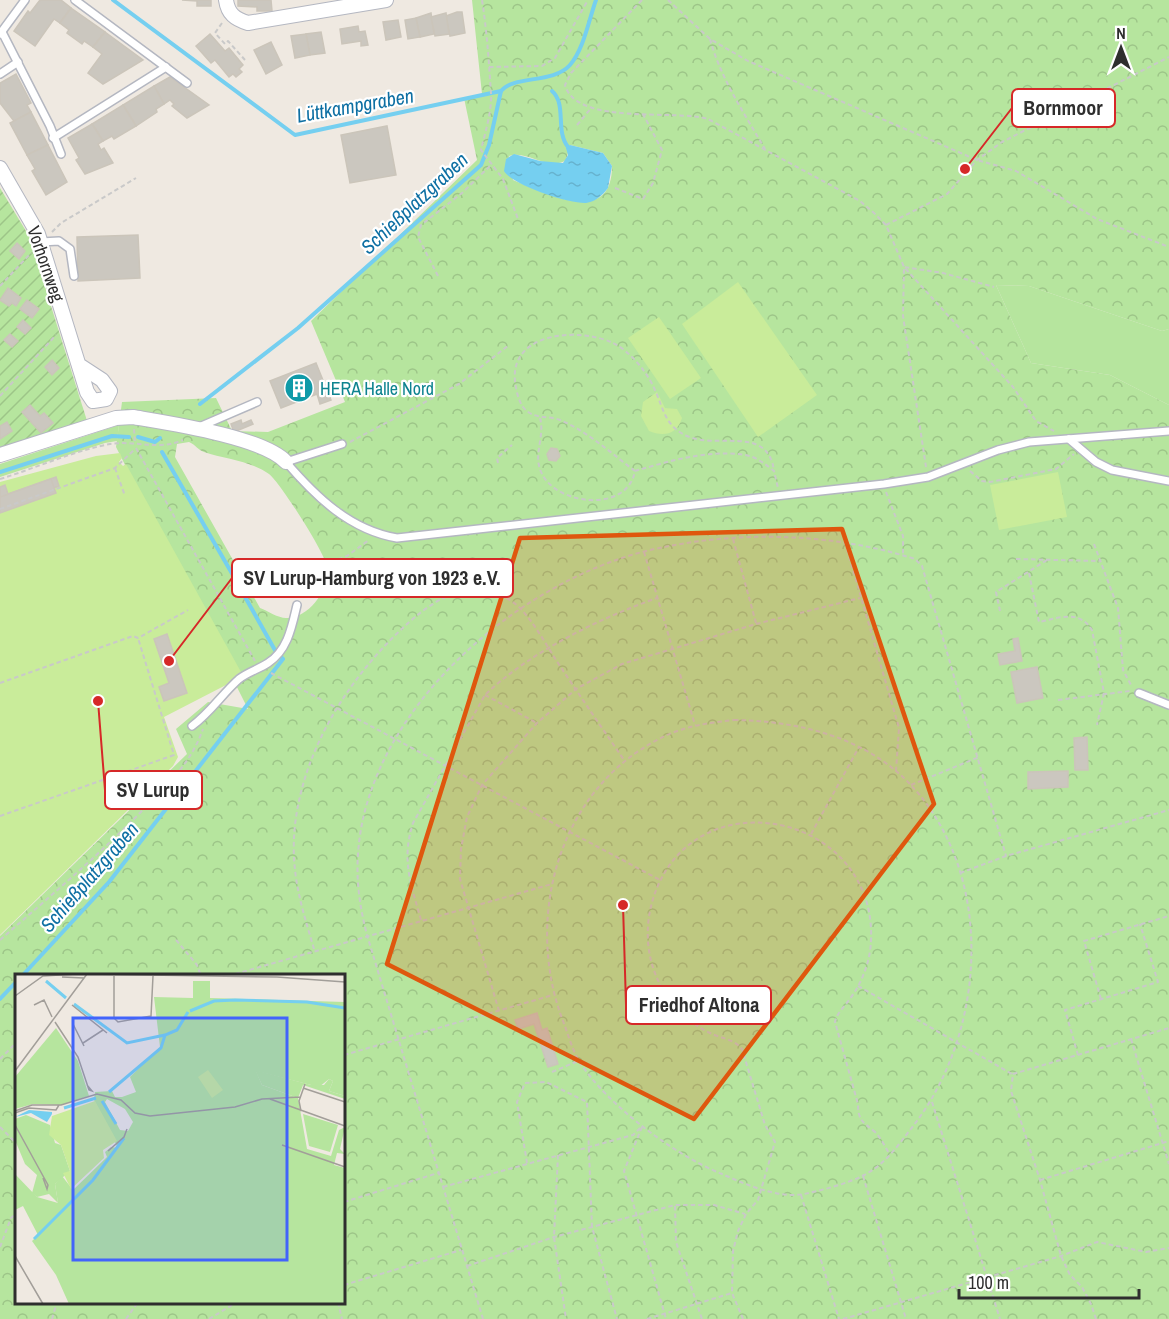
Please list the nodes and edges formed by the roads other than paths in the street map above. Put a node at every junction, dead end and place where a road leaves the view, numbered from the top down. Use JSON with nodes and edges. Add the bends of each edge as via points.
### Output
{"nodes":[{"id":1,"x":25,"y":0,"type":"edge"},
{"id":2,"x":75,"y":0,"type":"edge"},
{"id":3,"x":226,"y":0,"type":"edge"},
{"id":4,"x":386,"y":0,"type":"edge"},
{"id":5,"x":1,"y":34,"type":"edge"},
{"id":6,"x":18,"y":62,"type":"junction"},
{"id":7,"x":166,"y":68,"type":"junction"},
{"id":8,"x":0,"y":74,"type":"edge"},
{"id":9,"x":187,"y":83,"type":"dead end"},
{"id":10,"x":53,"y":138,"type":"junction"},
{"id":11,"x":61,"y":154,"type":"dead end"},
{"id":12,"x":0,"y":168,"type":"edge"},
{"id":13,"x":41,"y":242,"type":"junction"},
{"id":14,"x":74,"y":276,"type":"dead end"},
{"id":15,"x":257,"y":402,"type":"dead end"},
{"id":16,"x":108,"y":421,"type":"junction"},
{"id":17,"x":1169,"y":431,"type":"edge"},
{"id":18,"x":190,"y":434,"type":"junction"},
{"id":19,"x":1069,"y":439,"type":"junction"},
{"id":20,"x":342,"y":444,"type":"road end"},
{"id":21,"x":0,"y":454,"type":"edge"},
{"id":22,"x":286,"y":462,"type":"junction"},
{"id":23,"x":1169,"y":481,"type":"edge"},
{"id":24,"x":297,"y":605,"type":"dead end"},
{"id":25,"x":1139,"y":693,"type":"road end"},
{"id":26,"x":1169,"y":705,"type":"edge"},
{"id":27,"x":192,"y":726,"type":"dead end"}],
"edges":[{"from":1,"to":5,"type":"lane"},
{"from":2,"to":7,"type":"lane"},
{"from":3,"to":4,"type":"street","via":[[230,13],[248,23]]},
{"from":5,"to":6,"type":"lane"},
{"from":6,"to":8,"type":"lane"},
{"from":6,"to":10,"type":"lane"},
{"from":7,"to":9,"type":"lane"},
{"from":7,"to":10,"type":"lane"},
{"from":10,"to":11,"type":"lane"},
{"from":12,"to":13,"type":"street","name":"Vorhornweg"},
{"from":13,"to":14,"type":"lane","via":[[59,241],[70,249]]},
{"from":13,"to":16,"type":"street","name":"Vorhornweg","via":[[79,365],[109,387],[109,396],[102,401]]},
{"from":15,"to":18,"type":"lane"},
{"from":16,"to":18,"type":"street","via":[[136,417]]},
{"from":16,"to":21,"type":"street"},
{"from":17,"to":19,"type":"lane"},
{"from":18,"to":22,"type":"street","via":[[261,446]]},
{"from":19,"to":22,"type":"lane","via":[[1029,442],[928,477],[884,484],[397,538],[375,534],[339,515]]},
{"from":19,"to":23,"type":"lane","via":[[1112,470]]},
{"from":20,"to":22,"type":"lane"},
{"from":24,"to":27,"type":"lane","via":[[281,651],[240,678]]},
{"from":25,"to":26,"type":"lane"}]}
